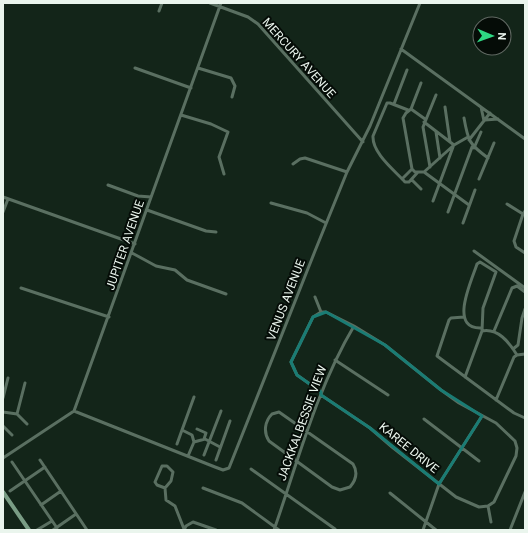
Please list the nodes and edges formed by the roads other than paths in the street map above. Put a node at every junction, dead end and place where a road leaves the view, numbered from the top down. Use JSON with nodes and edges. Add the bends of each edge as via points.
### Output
{"nodes":[{"id":1,"x":162,"y":3,"type":"edge"},
{"id":2,"x":210,"y":3,"type":"edge"},
{"id":3,"x":420,"y":3,"type":"edge"},
{"id":4,"x":220,"y":5,"type":"edge"},
{"id":5,"x":159,"y":11,"type":"dead end"},
{"id":6,"x":401,"y":49,"type":"junction"},
{"id":7,"x":135,"y":68,"type":"dead end"},
{"id":8,"x":198,"y":68,"type":"junction"},
{"id":9,"x":407,"y":70,"type":"dead end"},
{"id":10,"x":421,"y":83,"type":"dead end"},
{"id":11,"x":191,"y":88,"type":"junction"},
{"id":12,"x":436,"y":95,"type":"dead end"},
{"id":13,"x":232,"y":97,"type":"dead end"},
{"id":14,"x":394,"y":104,"type":"junction"},
{"id":15,"x":481,"y":106,"type":"junction"},
{"id":16,"x":445,"y":107,"type":"dead end"},
{"id":17,"x":410,"y":110,"type":"junction"},
{"id":18,"x":490,"y":113,"type":"junction"},
{"id":19,"x":181,"y":115,"type":"junction"},
{"id":20,"x":464,"y":118,"type":"dead end"},
{"id":21,"x":498,"y":119,"type":"junction"},
{"id":22,"x":484,"y":120,"type":"junction"},
{"id":23,"x":425,"y":121,"type":"junction"},
{"id":24,"x":436,"y":132,"type":"junction"},
{"id":25,"x":481,"y":132,"type":"dead end"},
{"id":26,"x":468,"y":138,"type":"junction"},
{"id":27,"x":525,"y":139,"type":"edge"},
{"id":28,"x":363,"y":142,"type":"junction"},
{"id":29,"x":450,"y":142,"type":"junction"},
{"id":30,"x":494,"y":143,"type":"dead end"},
{"id":31,"x":453,"y":146,"type":"junction"},
{"id":32,"x":473,"y":148,"type":"junction"},
{"id":33,"x":440,"y":158,"type":"junction"},
{"id":34,"x":488,"y":158,"type":"junction"},
{"id":35,"x":293,"y":164,"type":"dead end"},
{"id":36,"x":430,"y":167,"type":"junction"},
{"id":37,"x":412,"y":169,"type":"junction"},
{"id":38,"x":347,"y":172,"type":"junction"},
{"id":39,"x":418,"y":172,"type":"junction"},
{"id":40,"x":424,"y":172,"type":"junction"},
{"id":41,"x":224,"y":174,"type":"dead end"},
{"id":42,"x":402,"y":179,"type":"junction"},
{"id":43,"x":479,"y":179,"type":"dead end"},
{"id":44,"x":412,"y":180,"type":"junction"},
{"id":45,"x":440,"y":184,"type":"junction"},
{"id":46,"x":108,"y":185,"type":"dead end"},
{"id":47,"x":421,"y":189,"type":"dead end"},
{"id":48,"x":475,"y":190,"type":"dead end"},
{"id":49,"x":454,"y":194,"type":"junction"},
{"id":50,"x":3,"y":197,"type":"edge"},
{"id":51,"x":151,"y":197,"type":"junction"},
{"id":52,"x":8,"y":199,"type":"junction"},
{"id":53,"x":434,"y":201,"type":"dead end"},
{"id":54,"x":271,"y":203,"type":"dead end"},
{"id":55,"x":508,"y":204,"type":"dead end"},
{"id":56,"x":469,"y":205,"type":"junction"},
{"id":57,"x":147,"y":210,"type":"junction"},
{"id":58,"x":3,"y":212,"type":"edge"},
{"id":59,"x":448,"y":212,"type":"dead end"},
{"id":60,"x":524,"y":212,"type":"edge"},
{"id":61,"x":326,"y":223,"type":"junction"},
{"id":62,"x":463,"y":223,"type":"dead end"},
{"id":63,"x":216,"y":232,"type":"dead end"},
{"id":64,"x":135,"y":244,"type":"junction"},
{"id":65,"x":474,"y":251,"type":"dead end"},
{"id":66,"x":132,"y":253,"type":"junction"},
{"id":67,"x":525,"y":253,"type":"edge"},
{"id":68,"x":21,"y":288,"type":"dead end"},
{"id":69,"x":525,"y":288,"type":"edge"},
{"id":70,"x":525,"y":292,"type":"edge"},
{"id":71,"x":226,"y":294,"type":"dead end"},
{"id":72,"x":315,"y":297,"type":"dead end"},
{"id":73,"x":525,"y":309,"type":"edge"},
{"id":74,"x":321,"y":312,"type":"junction"},
{"id":75,"x":109,"y":317,"type":"junction"},
{"id":76,"x":464,"y":317,"type":"junction"},
{"id":77,"x":354,"y":326,"type":"junction"},
{"id":78,"x":482,"y":330,"type":"junction"},
{"id":79,"x":494,"y":331,"type":"junction"},
{"id":80,"x":513,"y":349,"type":"junction"},
{"id":81,"x":525,"y":354,"type":"edge"},
{"id":82,"x":517,"y":355,"type":"junction"},
{"id":83,"x":335,"y":360,"type":"junction"},
{"id":84,"x":465,"y":377,"type":"junction"},
{"id":85,"x":8,"y":378,"type":"dead end"},
{"id":86,"x":25,"y":383,"type":"dead end"},
{"id":87,"x":4,"y":387,"type":"edge"},
{"id":88,"x":321,"y":394,"type":"junction"},
{"id":89,"x":388,"y":395,"type":"dead end"},
{"id":90,"x":194,"y":397,"type":"dead end"},
{"id":91,"x":3,"y":398,"type":"edge"},
{"id":92,"x":496,"y":400,"type":"junction"},
{"id":93,"x":74,"y":411,"type":"junction"},
{"id":94,"x":221,"y":411,"type":"dead end"},
{"id":95,"x":3,"y":412,"type":"edge"},
{"id":96,"x":17,"y":414,"type":"junction"},
{"id":97,"x":482,"y":416,"type":"junction"},
{"id":98,"x":525,"y":418,"type":"edge"},
{"id":99,"x":424,"y":419,"type":"dead end"},
{"id":100,"x":230,"y":421,"type":"dead end"},
{"id":101,"x":27,"y":424,"type":"dead end"},
{"id":102,"x":3,"y":426,"type":"edge"},
{"id":103,"x":197,"y":429,"type":"dead end"},
{"id":104,"x":182,"y":430,"type":"junction"},
{"id":105,"x":308,"y":432,"type":"junction"},
{"id":106,"x":12,"y":435,"type":"dead end"},
{"id":107,"x":204,"y":439,"type":"junction"},
{"id":108,"x":209,"y":441,"type":"junction"},
{"id":109,"x":194,"y":442,"type":"junction"},
{"id":110,"x":178,"y":444,"type":"dead end"},
{"id":111,"x":220,"y":447,"type":"junction"},
{"id":112,"x":462,"y":448,"type":"junction"},
{"id":113,"x":204,"y":455,"type":"dead end"},
{"id":114,"x":188,"y":456,"type":"junction"},
{"id":115,"x":3,"y":458,"type":"edge"},
{"id":116,"x":40,"y":460,"type":"dead end"},
{"id":117,"x":216,"y":460,"type":"dead end"},
{"id":118,"x":298,"y":461,"type":"junction"},
{"id":119,"x":479,"y":461,"type":"dead end"},
{"id":120,"x":12,"y":462,"type":"dead end"},
{"id":121,"x":45,"y":467,"type":"junction"},
{"id":122,"x":251,"y":469,"type":"dead end"},
{"id":123,"x":25,"y":481,"type":"junction"},
{"id":124,"x":439,"y":484,"type":"junction"},
{"id":125,"x":165,"y":488,"type":"junction"},
{"id":126,"x":203,"y":488,"type":"dead end"},
{"id":127,"x":10,"y":491,"type":"dead end"},
{"id":128,"x":61,"y":491,"type":"junction"},
{"id":129,"x":3,"y":492,"type":"edge"},
{"id":130,"x":525,"y":492,"type":"edge"},
{"id":131,"x":390,"y":493,"type":"dead end"},
{"id":132,"x":286,"y":494,"type":"junction"},
{"id":133,"x":41,"y":505,"type":"junction"},
{"id":134,"x":488,"y":506,"type":"junction"},
{"id":135,"x":76,"y":514,"type":"junction"},
{"id":136,"x":52,"y":521,"type":"junction"},
{"id":137,"x":425,"y":521,"type":"junction"},
{"id":138,"x":491,"y":522,"type":"dead end"},
{"id":139,"x":274,"y":528,"type":"edge"},
{"id":140,"x":55,"y":529,"type":"edge"},
{"id":141,"x":335,"y":529,"type":"dead end"},
{"id":142,"x":28,"y":530,"type":"edge"},
{"id":143,"x":37,"y":530,"type":"edge"},
{"id":144,"x":87,"y":530,"type":"edge"},
{"id":145,"x":184,"y":530,"type":"edge"},
{"id":146,"x":216,"y":530,"type":"edge"},
{"id":147,"x":279,"y":530,"type":"edge"},
{"id":148,"x":423,"y":530,"type":"edge"},
{"id":149,"x":436,"y":530,"type":"edge"},
{"id":150,"x":510,"y":530,"type":"edge"}],
"edges":[{"from":1,"to":5,"type":"street"},
{"from":2,"to":4,"type":"street","name":"MERCURY AVENUE"},
{"from":3,"to":6,"type":"street","name":"VENUS AVENUE"},
{"from":4,"to":8,"type":"street","name":"JUPITER AVENUE"},
{"from":4,"to":28,"type":"street","name":"MERCURY AVENUE","via":[[258,24]]},
{"from":6,"to":15,"type":"street"},
{"from":6,"to":28,"type":"street","name":"VENUS AVENUE"},
{"from":7,"to":11,"type":"street"},
{"from":8,"to":11,"type":"street","name":"JUPITER AVENUE"},
{"from":8,"to":13,"type":"street","via":[[231,78],[235,86]]},
{"from":9,"to":14,"type":"street"},
{"from":10,"to":17,"type":"street"},
{"from":11,"to":19,"type":"street","name":"JUPITER AVENUE"},
{"from":12,"to":23,"type":"street"},
{"from":14,"to":17,"type":"street"},
{"from":14,"to":42,"type":"street","via":[[386,104],[373,140],[378,152]]},
{"from":15,"to":18,"type":"street"},
{"from":15,"to":22,"type":"street"},
{"from":16,"to":29,"type":"street"},
{"from":17,"to":23,"type":"street"},
{"from":17,"to":37,"type":"street","via":[[403,120]]},
{"from":18,"to":21,"type":"street"},
{"from":18,"to":22,"type":"street"},
{"from":19,"to":41,"type":"street","via":[[228,132],[219,157]]},
{"from":19,"to":51,"type":"street","name":"JUPITER AVENUE"},
{"from":20,"to":26,"type":"street"},
{"from":21,"to":22,"type":"street"},
{"from":21,"to":27,"type":"street"},
{"from":22,"to":26,"type":"street"},
{"from":23,"to":24,"type":"street"},
{"from":23,"to":36,"type":"street","via":[[423,134]]},
{"from":24,"to":29,"type":"street"},
{"from":24,"to":33,"type":"street"},
{"from":25,"to":32,"type":"street"},
{"from":26,"to":31,"type":"street"},
{"from":26,"to":32,"type":"street"},
{"from":28,"to":38,"type":"street","name":"VENUS AVENUE"},
{"from":29,"to":31,"type":"street"},
{"from":30,"to":34,"type":"street"},
{"from":31,"to":33,"type":"street"},
{"from":31,"to":45,"type":"street"},
{"from":32,"to":34,"type":"street"},
{"from":32,"to":49,"type":"street"},
{"from":33,"to":36,"type":"street"},
{"from":34,"to":43,"type":"street"},
{"from":35,"to":38,"type":"street","via":[[305,158]]},
{"from":36,"to":40,"type":"street"},
{"from":37,"to":39,"type":"street"},
{"from":37,"to":42,"type":"street"},
{"from":38,"to":61,"type":"street","name":"VENUS AVENUE"},
{"from":39,"to":40,"type":"street"},
{"from":39,"to":44,"type":"street"},
{"from":40,"to":45,"type":"street"},
{"from":42,"to":44,"type":"street","via":[[407,183]]},
{"from":44,"to":47,"type":"street"},
{"from":45,"to":49,"type":"street"},
{"from":45,"to":53,"type":"street"},
{"from":46,"to":51,"type":"street","via":[[138,196]]},
{"from":48,"to":56,"type":"street"},
{"from":49,"to":56,"type":"street"},
{"from":49,"to":59,"type":"street"},
{"from":50,"to":52,"type":"street"},
{"from":51,"to":57,"type":"street","name":"JUPITER AVENUE"},
{"from":52,"to":58,"type":"street"},
{"from":52,"to":64,"type":"street"},
{"from":54,"to":61,"type":"street","via":[[306,213]]},
{"from":55,"to":60,"type":"street"},
{"from":56,"to":62,"type":"street"},
{"from":57,"to":63,"type":"street","via":[[206,231]]},
{"from":57,"to":64,"type":"street","name":"JUPITER AVENUE"},
{"from":60,"to":67,"type":"street","via":[[514,242]]},
{"from":61,"to":114,"type":"street","name":"VENUS AVENUE","via":[[231,466],[223,470]]},
{"from":64,"to":66,"type":"street","name":"JUPITER AVENUE"},
{"from":65,"to":69,"type":"street"},
{"from":66,"to":71,"type":"street","via":[[156,266],[173,270],[187,280]]},
{"from":66,"to":75,"type":"street","name":"JUPITER AVENUE"},
{"from":68,"to":75,"type":"street"},
{"from":70,"to":79,"type":"street","via":[[517,286],[512,288]]},
{"from":72,"to":74,"type":"street"},
{"from":73,"to":80,"type":"street","via":[[518,345]]},
{"from":74,"to":77,"type":"street","via":[[332,314]]},
{"from":74,"to":88,"type":"street","name":"KAREE DRIVE","via":[[312,319],[292,362],[297,375]]},
{"from":75,"to":93,"type":"street","name":"JUPITER AVENUE"},
{"from":76,"to":78,"type":"street","via":[[470,326]]},
{"from":76,"to":78,"type":"street","via":[[468,291],[477,264],[483,262],[496,272],[483,308]]},
{"from":76,"to":84,"type":"street","via":[[449,320],[436,354]]},
{"from":77,"to":83,"type":"street","name":"JACKKALBESSIE VIEW"},
{"from":77,"to":97,"type":"street","via":[[385,344],[441,390]]},
{"from":78,"to":79,"type":"street"},
{"from":78,"to":84,"type":"street"},
{"from":79,"to":80,"type":"street"},
{"from":80,"to":82,"type":"street"},
{"from":81,"to":82,"type":"street"},
{"from":82,"to":92,"type":"street","via":[[513,358]]},
{"from":83,"to":88,"type":"street","name":"JACKKALBESSIE VIEW"},
{"from":83,"to":89,"type":"street"},
{"from":84,"to":92,"type":"street"},
{"from":85,"to":87,"type":"street"},
{"from":86,"to":96,"type":"street"},
{"from":87,"to":91,"type":"street"},
{"from":88,"to":105,"type":"street","name":"JACKKALBESSIE VIEW"},
{"from":88,"to":124,"type":"street","name":"KAREE DRIVE","via":[[370,428]]},
{"from":90,"to":104,"type":"street"},
{"from":92,"to":98,"type":"street","via":[[519,417]]},
{"from":93,"to":114,"type":"street"},
{"from":93,"to":115,"type":"street"},
{"from":94,"to":108,"type":"street"},
{"from":95,"to":96,"type":"street"},
{"from":96,"to":101,"type":"street"},
{"from":97,"to":112,"type":"street"},
{"from":97,"to":134,"type":"street","via":[[511,436],[516,445],[516,456],[494,502]]},
{"from":99,"to":112,"type":"street"},
{"from":100,"to":111,"type":"street"},
{"from":102,"to":106,"type":"street"},
{"from":103,"to":107,"type":"street","via":[[206,432]]},
{"from":104,"to":109,"type":"street","via":[[192,435]]},
{"from":104,"to":110,"type":"street"},
{"from":105,"to":118,"type":"street","name":"JACKKALBESSIE VIEW"},
{"from":105,"to":118,"type":"street","via":[[281,413],[272,414],[267,423],[266,433],[269,441]]},
{"from":105,"to":118,"type":"street","via":[[353,464],[356,469],[355,479],[347,489],[337,490]]},
{"from":107,"to":108,"type":"street"},
{"from":107,"to":109,"type":"street"},
{"from":108,"to":111,"type":"street"},
{"from":108,"to":113,"type":"street"},
{"from":109,"to":114,"type":"street"},
{"from":111,"to":117,"type":"street"},
{"from":112,"to":119,"type":"street"},
{"from":112,"to":124,"type":"street"},
{"from":116,"to":121,"type":"street"},
{"from":118,"to":132,"type":"street","name":"JACKKALBESSIE VIEW"},
{"from":120,"to":123,"type":"street"},
{"from":121,"to":123,"type":"street"},
{"from":121,"to":128,"type":"street"},
{"from":122,"to":132,"type":"street"},
{"from":123,"to":127,"type":"street"},
{"from":123,"to":133,"type":"street"},
{"from":124,"to":134,"type":"street","name":"KAREE DRIVE","via":[[460,500],[479,507]]},
{"from":124,"to":137,"type":"street"},
{"from":125,"to":125,"type":"street","via":[[156,485],[155,480],[161,467],[167,466],[172,468],[173,474]]},
{"from":125,"to":145,"type":"street","via":[[166,500],[175,506]]},
{"from":126,"to":139,"type":"street","via":[[242,502]]},
{"from":128,"to":133,"type":"street"},
{"from":128,"to":135,"type":"street"},
{"from":129,"to":142,"type":"street"},
{"from":130,"to":150,"type":"street"},
{"from":131,"to":137,"type":"street"},
{"from":132,"to":139,"type":"street","name":"JACKKALBESSIE VIEW"},
{"from":132,"to":141,"type":"street"},
{"from":133,"to":136,"type":"street"},
{"from":134,"to":138,"type":"street"},
{"from":135,"to":140,"type":"street"},
{"from":135,"to":144,"type":"street"},
{"from":136,"to":140,"type":"street"},
{"from":136,"to":143,"type":"street"},
{"from":137,"to":148,"type":"street"},
{"from":137,"to":149,"type":"street"},
{"from":139,"to":147,"type":"street"},
{"from":145,"to":146,"type":"street","via":[[193,522]]}]}
